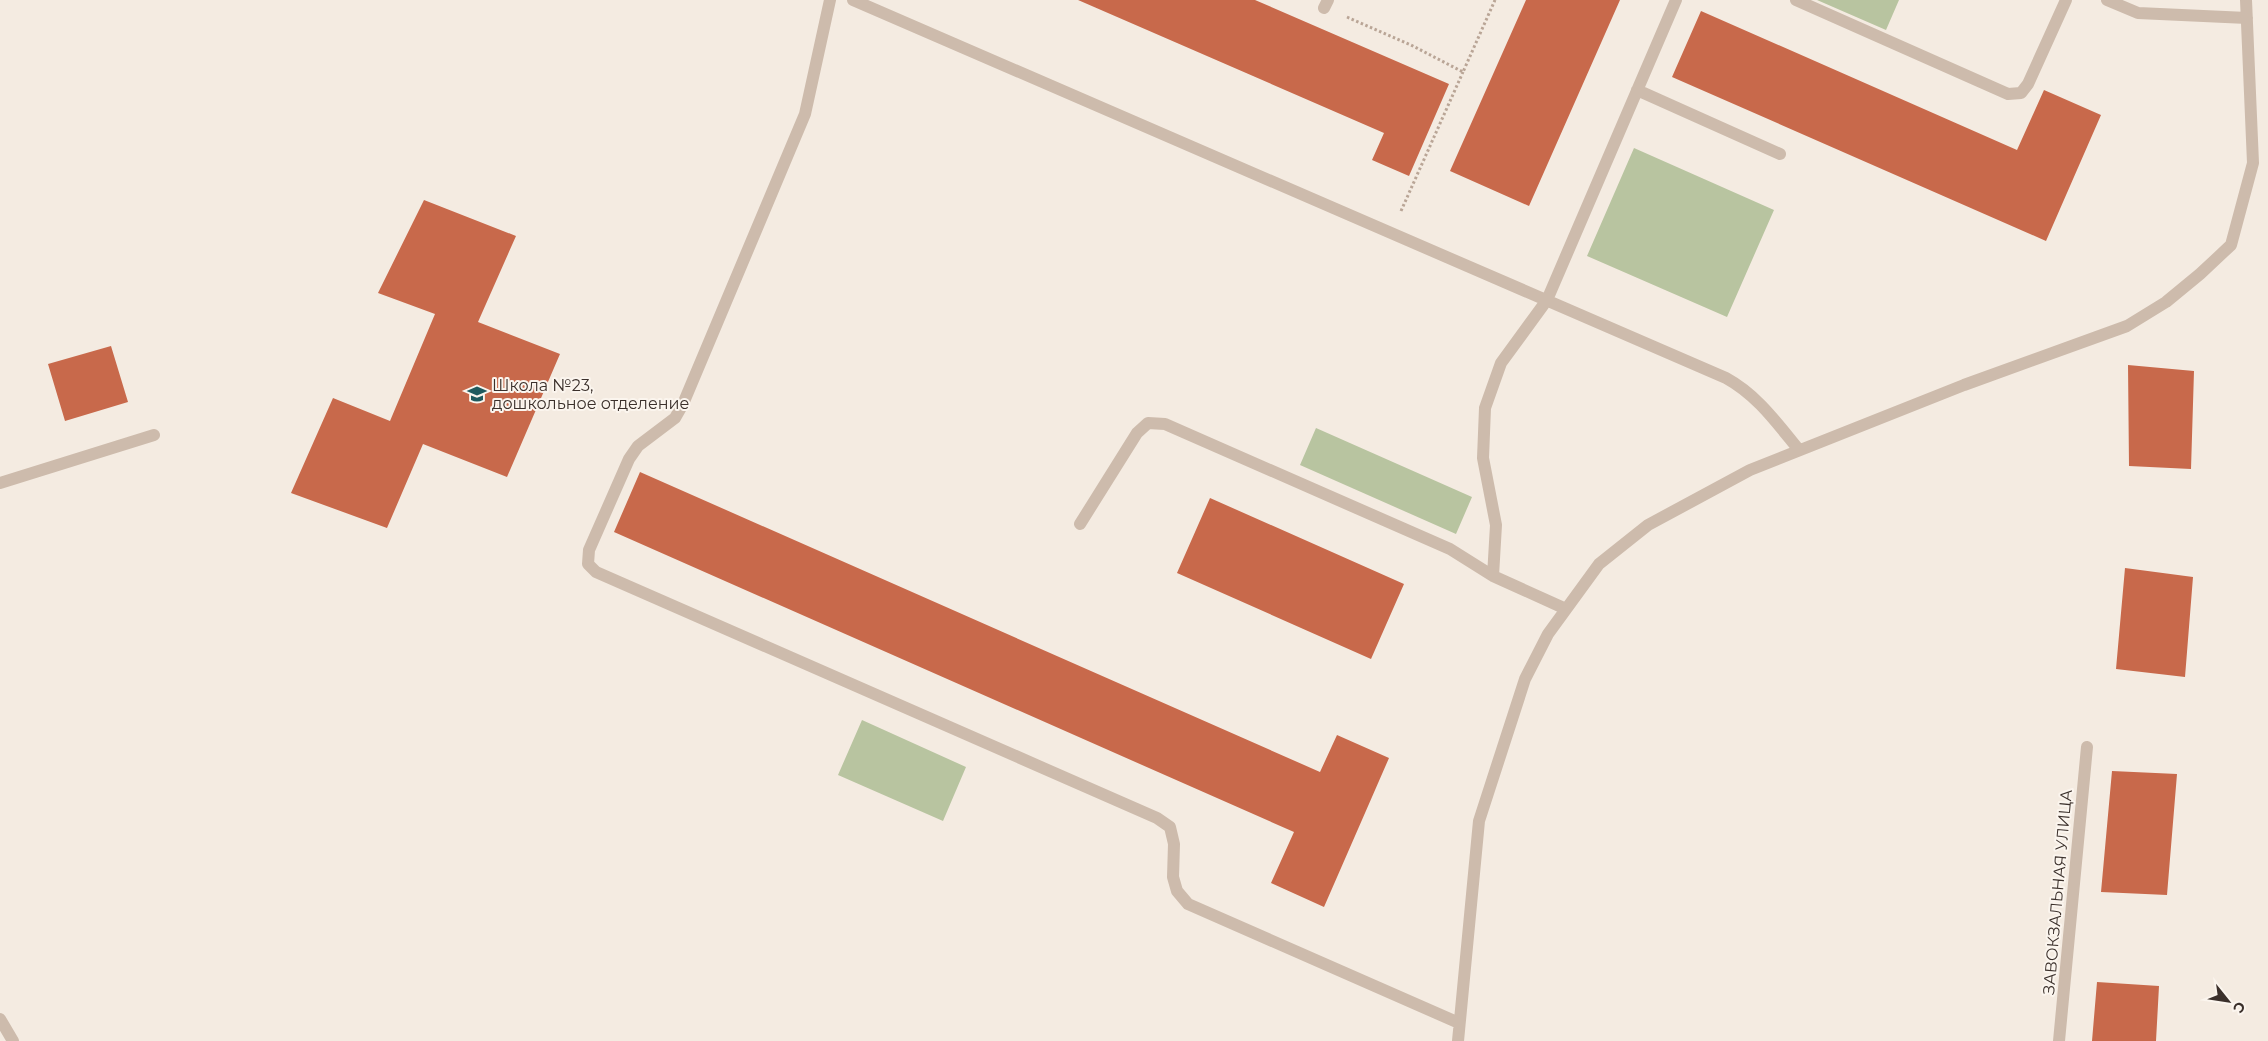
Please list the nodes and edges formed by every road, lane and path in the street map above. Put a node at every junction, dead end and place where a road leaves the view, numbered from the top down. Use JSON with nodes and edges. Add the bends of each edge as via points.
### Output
{"nodes":[{"id":1,"x":830,"y":0,"type":"edge"},
{"id":2,"x":853,"y":0,"type":"edge"},
{"id":3,"x":1495,"y":0,"type":"edge"},
{"id":4,"x":1676,"y":0,"type":"edge"},
{"id":5,"x":1796,"y":0,"type":"edge"},
{"id":6,"x":2066,"y":0,"type":"edge"},
{"id":7,"x":2107,"y":0,"type":"edge"},
{"id":8,"x":2246,"y":0,"type":"edge"},
{"id":9,"x":1326,"y":4,"type":"edge"},
{"id":10,"x":2247,"y":18,"type":"junction"},
{"id":11,"x":1462,"y":72,"type":"junction"},
{"id":12,"x":1637,"y":90,"type":"junction"},
{"id":13,"x":1780,"y":154,"type":"dead end"},
{"id":14,"x":1391,"y":233,"type":"junction"},
{"id":15,"x":1547,"y":300,"type":"junction"},
{"id":16,"x":154,"y":435,"type":"dead end"},
{"id":17,"x":1798,"y":450,"type":"junction"},
{"id":18,"x":0,"y":483,"type":"edge"},
{"id":19,"x":1080,"y":524,"type":"dead end"},
{"id":20,"x":1493,"y":576,"type":"junction"},
{"id":21,"x":1566,"y":609,"type":"junction"},
{"id":22,"x":2087,"y":746,"type":"dead end"},
{"id":23,"x":0,"y":1019,"type":"edge"},
{"id":24,"x":1460,"y":1023,"type":"junction"},
{"id":25,"x":13,"y":1041,"type":"edge"},
{"id":26,"x":1458,"y":1041,"type":"edge"},
{"id":27,"x":2060,"y":1041,"type":"edge"}],
"edges":[{"from":1,"to":24,"type":"street","via":[[805,114],[684,404],[675,418],[638,446],[629,459],[589,550],[588,564],[596,572],[1157,818],[1170,827],[1174,844],[1173,877],[1177,891],[1188,904]]},
{"from":2,"to":14,"type":"street"},
{"from":3,"to":11,"type":"path"},
{"from":4,"to":12,"type":"street"},
{"from":5,"to":6,"type":"street","via":[[2008,94],[2021,93],[2028,84]]},
{"from":7,"to":10,"type":"street","via":[[2138,13]]},
{"from":8,"to":10,"type":"street"},
{"from":9,"to":11,"type":"path"},
{"from":10,"to":17,"type":"street","via":[[2253,163],[2231,245],[2225,251],[2166,302],[2127,326]]},
{"from":11,"to":14,"type":"path"},
{"from":12,"to":13,"type":"street"},
{"from":12,"to":15,"type":"street"},
{"from":14,"to":15,"type":"street"},
{"from":15,"to":17,"type":"street","via":[[1744,388],[1759,401]]},
{"from":15,"to":20,"type":"street","via":[[1501,363],[1485,408],[1483,458],[1496,525]]},
{"from":16,"to":18,"type":"street"},
{"from":17,"to":21,"type":"street","via":[[1750,470],[1648,525],[1599,564]]},
{"from":19,"to":20,"type":"street","via":[[1137,434],[1148,423],[1165,424],[1450,549]]},
{"from":20,"to":21,"type":"street"},
{"from":21,"to":24,"type":"street","via":[[1548,634],[1525,679],[1479,821]]},
{"from":22,"to":27,"type":"street","name":"ЗАВОКЗАЛЬНАЯ УЛИЦА"},
{"from":23,"to":25,"type":"street"},
{"from":24,"to":26,"type":"street"}]}
